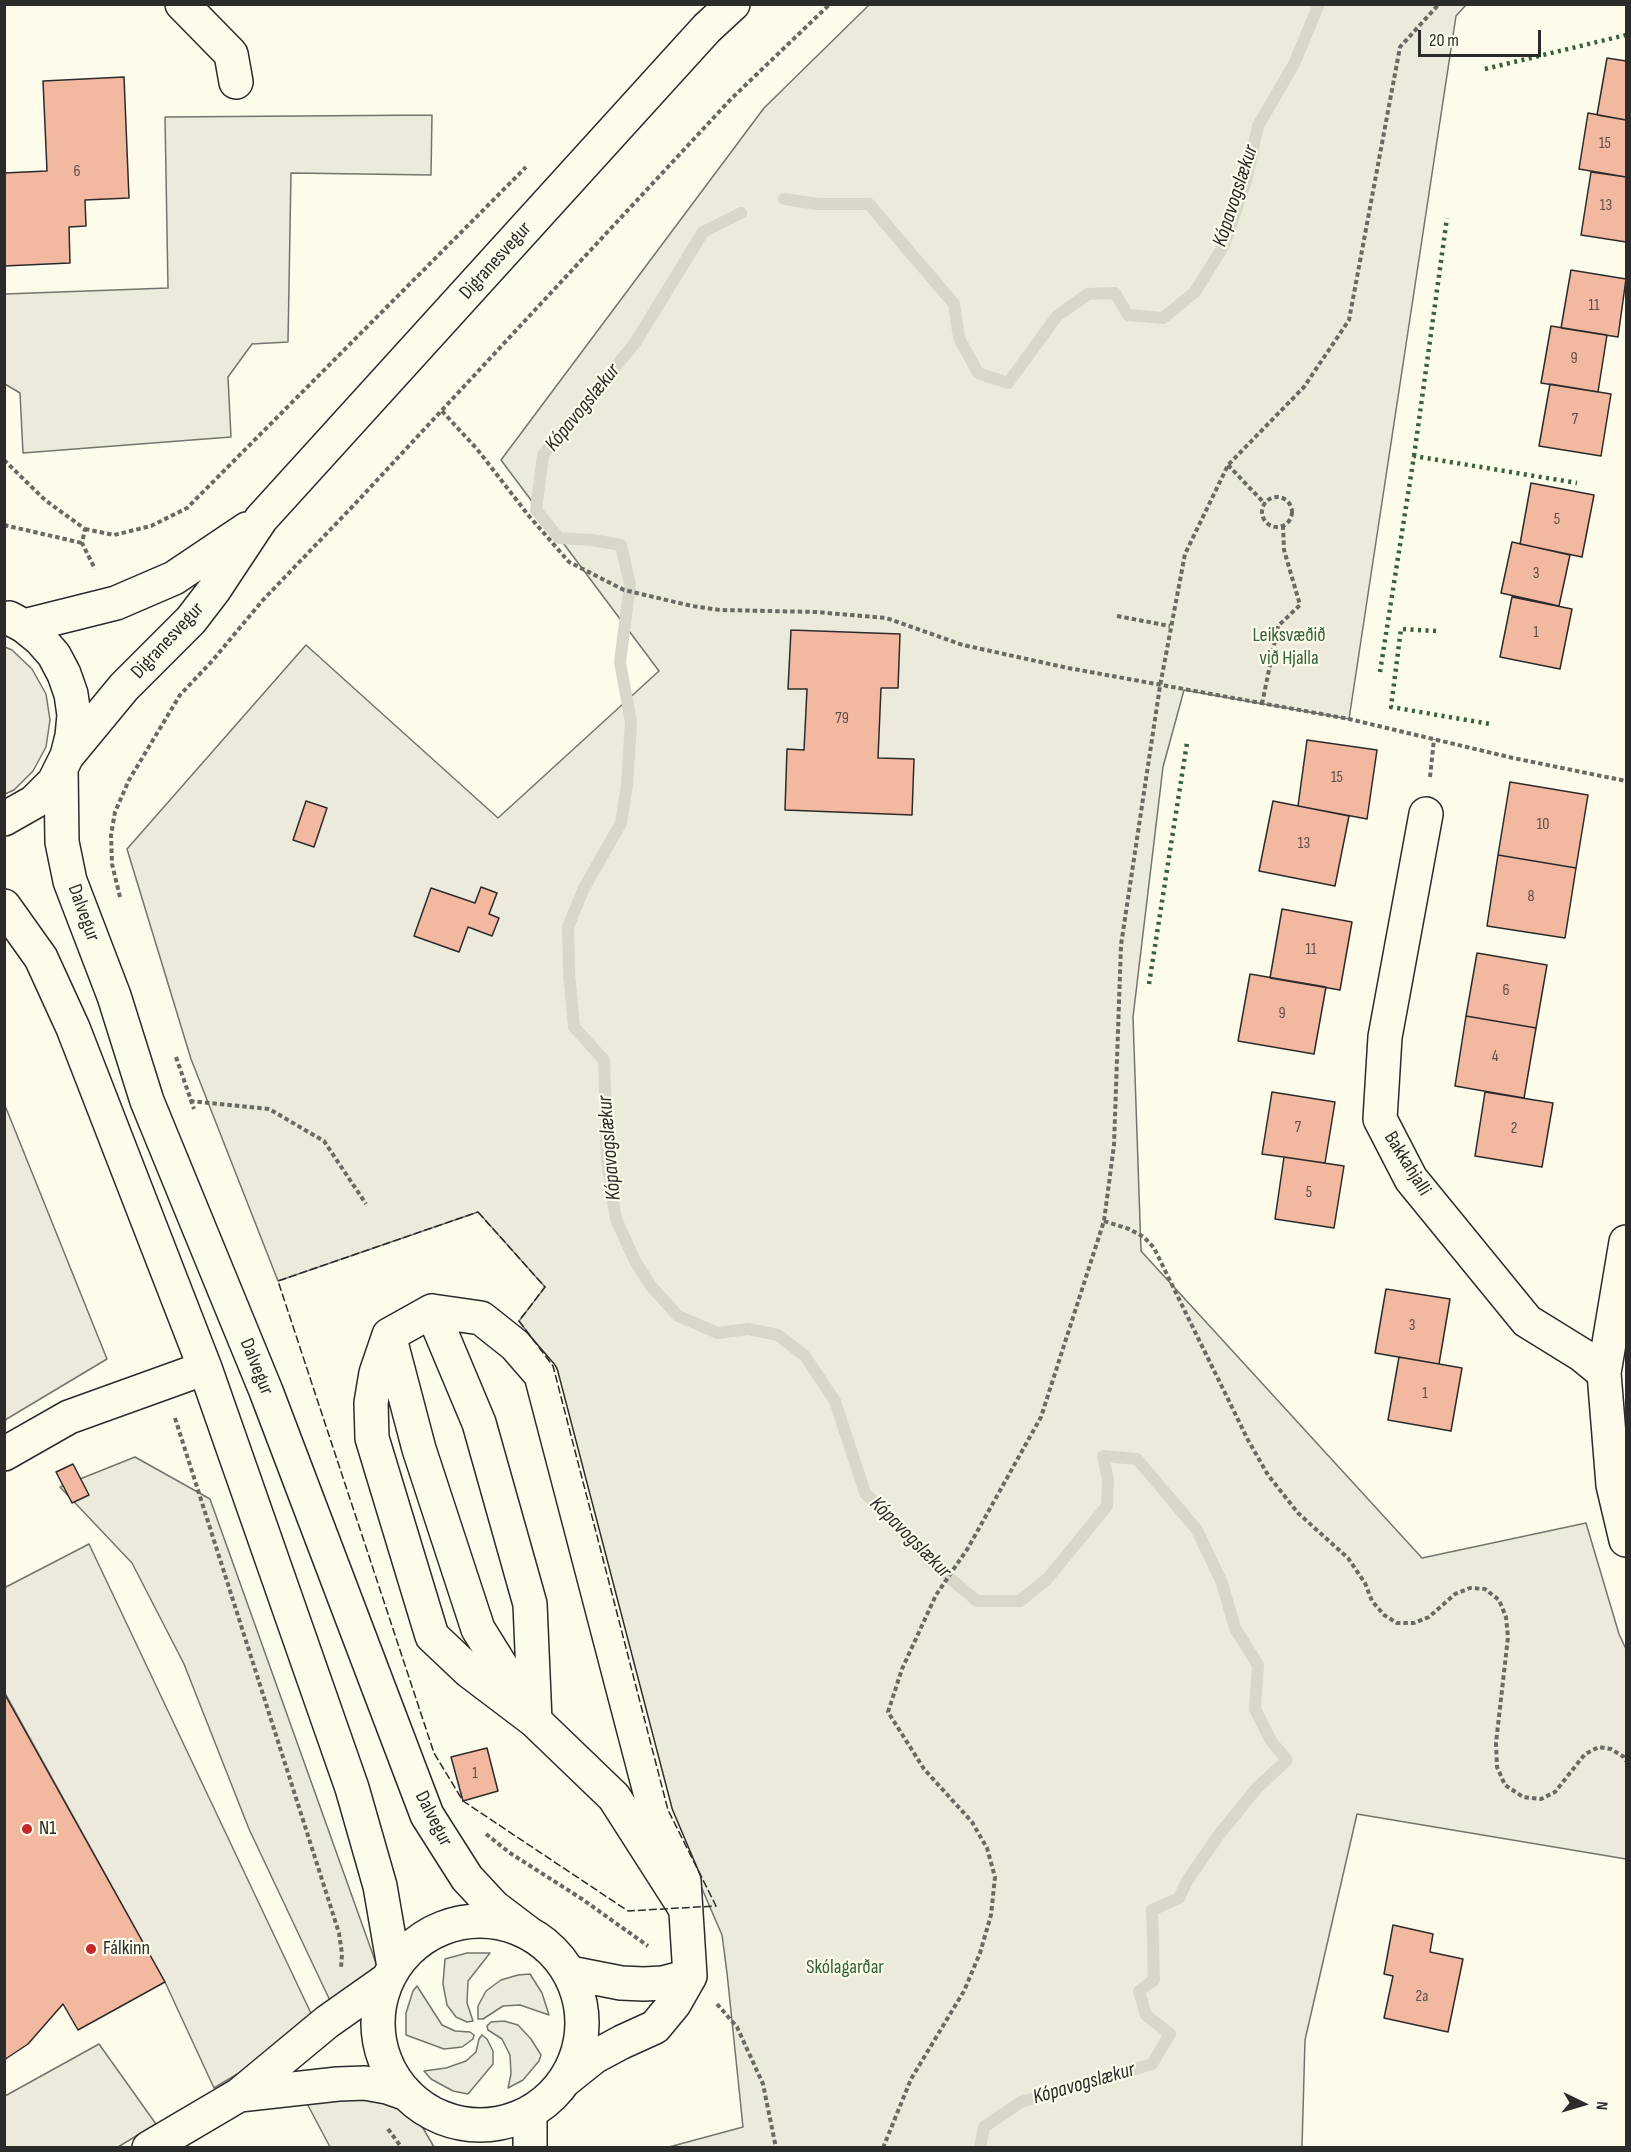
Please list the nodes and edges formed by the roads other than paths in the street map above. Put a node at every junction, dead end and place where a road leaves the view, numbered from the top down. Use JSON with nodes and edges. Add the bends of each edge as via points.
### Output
{"nodes":[{"id":1,"x":182,"y":4,"type":"edge"},
{"id":2,"x":734,"y":4,"type":"edge"},
{"id":3,"x":236,"y":82,"type":"dead end"},
{"id":4,"x":261,"y":519,"type":"junction"},
{"id":5,"x":14,"y":621,"type":"edge"},
{"id":6,"x":64,"y":762,"type":"junction"},
{"id":7,"x":1426,"y":814,"type":"dead end"},
{"id":8,"x":4,"y":819,"type":"edge"},
{"id":9,"x":4,"y":906,"type":"edge"},
{"id":10,"x":1626,"y":1242,"type":"edge"},
{"id":11,"x":432,"y":1311,"type":"junction"},
{"id":12,"x":389,"y":1335,"type":"junction"},
{"id":13,"x":205,"y":1368,"type":"junction"},
{"id":14,"x":1604,"y":1372,"type":"junction"},
{"id":15,"x":4,"y":1454,"type":"edge"},
{"id":16,"x":1626,"y":1540,"type":"edge"},
{"id":17,"x":535,"y":1721,"type":"junction"},
{"id":18,"x":685,"y":1908,"type":"junction"},
{"id":19,"x":526,"y":1932,"type":"junction"},
{"id":20,"x":391,"y":1973,"type":"junction"},
{"id":21,"x":570,"y":1973,"type":"junction"},
{"id":22,"x":690,"y":1976,"type":"junction"},
{"id":23,"x":564,"y":2081,"type":"junction"},
{"id":24,"x":407,"y":2094,"type":"junction"},
{"id":25,"x":239,"y":2095,"type":"junction"},
{"id":26,"x":530,"y":2112,"type":"junction"},
{"id":27,"x":453,"y":2134,"type":"edge"},
{"id":28,"x":149,"y":2148,"type":"edge"},
{"id":29,"x":530,"y":2148,"type":"edge"}],
"edges":[{"from":1,"to":3,"type":"street","via":[[231,54]]},
{"from":2,"to":4,"type":"street","name":"Digranesvegur","via":[[707,28]]},
{"from":4,"to":5,"type":"street","name":"Digranesvegur","via":[[174,578],[116,603]]},
{"from":4,"to":6,"type":"street","name":"Digranesvegur","via":[[191,620],[124,687]]},
{"from":5,"to":6,"type":"street","via":[[47,647],[64,674],[74,715]]},
{"from":6,"to":8,"type":"street","name":"Digranesvegur","via":[[54,782],[34,802]]},
{"from":6,"to":19,"type":"street","name":"Dalvegur","via":[[62,842],[70,881],[114,996],[147,1101],[266,1391],[427,1815],[467,1878],[494,1907]]},
{"from":7,"to":14,"type":"street","name":"Bakkahjalli","via":[[1385,1037],[1380,1119],[1412,1179],[1527,1322]]},
{"from":9,"to":13,"type":"street","via":[[41,958],[73,1028]]},
{"from":10,"to":14,"type":"street"},
{"from":11,"to":12,"type":"street"},
{"from":11,"to":17,"type":"street","via":[[479,1423],[530,1604]]},
{"from":11,"to":18,"type":"street","via":[[481,1318],[515,1346],[541,1375],[656,1815],[684,1881]]},
{"from":12,"to":17,"type":"street","via":[[418,1449],[478,1629]]},
{"from":12,"to":17,"type":"street","via":[[371,1403],[372,1438],[432,1636],[469,1671]]},
{"from":13,"to":15,"type":"street","via":[[69,1417]]},
{"from":13,"to":20,"type":"street","via":[[352,1788],[380,1886]]},
{"from":14,"to":16,"type":"street","via":[[1613,1485]]},
{"from":17,"to":18,"type":"street","via":[[614,1797]]},
{"from":18,"to":22,"type":"street"},
{"from":19,"to":20,"type":"street","via":[[503,1923],[478,1920],[454,1924],[417,1943]]},
{"from":19,"to":21,"type":"street","via":[[543,1942]]},
{"from":20,"to":24,"type":"street","via":[[380,2002],[382,2052]]},
{"from":20,"to":25,"type":"street"},
{"from":21,"to":22,"type":"street","via":[[644,1984]]},
{"from":21,"to":23,"type":"street","via":[[580,1999],[583,2028],[577,2056]]},
{"from":22,"to":23,"type":"street","via":[[655,2027],[594,2057]]},
{"from":23,"to":26,"type":"street","via":[[549,2099]]},
{"from":24,"to":25,"type":"street","via":[[365,2083]]},
{"from":24,"to":27,"type":"street"},
{"from":25,"to":28,"type":"street"},
{"from":26,"to":27,"type":"street"},
{"from":26,"to":29,"type":"street"}]}
